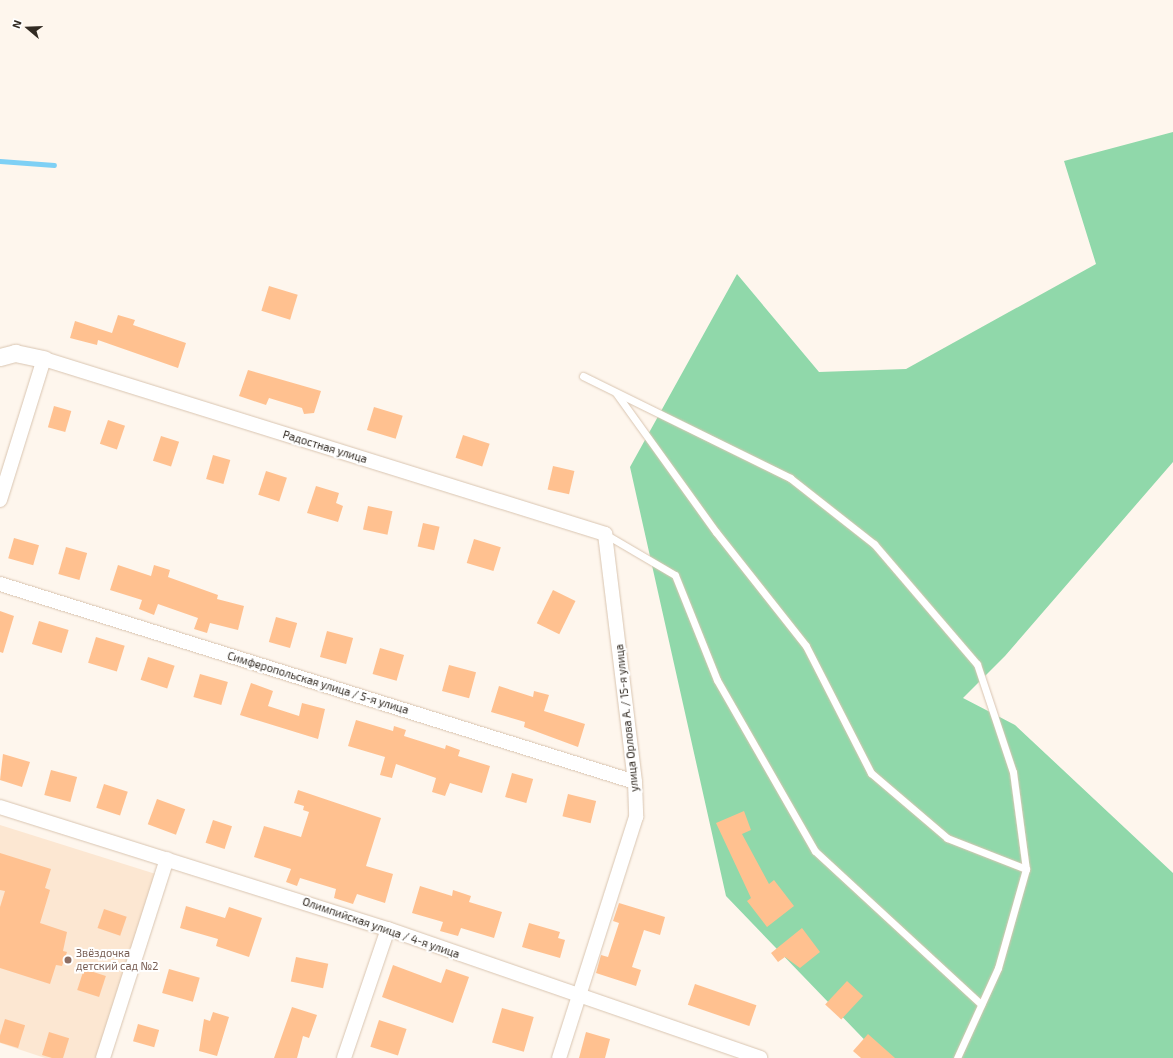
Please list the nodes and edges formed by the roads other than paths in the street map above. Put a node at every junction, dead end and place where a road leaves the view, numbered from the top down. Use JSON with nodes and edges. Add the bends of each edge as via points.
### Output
{"nodes":[{"id":1,"x":0,"y":357,"type":"edge"},
{"id":2,"x":44,"y":359,"type":"junction"},
{"id":3,"x":583,"y":376,"type":"dead end"},
{"id":4,"x":615,"y":392,"type":"junction"},
{"id":5,"x":0,"y":500,"type":"edge"},
{"id":6,"x":605,"y":534,"type":"junction"},
{"id":7,"x":0,"y":584,"type":"edge"},
{"id":8,"x":635,"y":782,"type":"junction"},
{"id":9,"x":0,"y":807,"type":"edge"},
{"id":10,"x":167,"y":859,"type":"junction"},
{"id":11,"x":1026,"y":869,"type":"junction"},
{"id":12,"x":388,"y":929,"type":"junction"},
{"id":13,"x":579,"y":997,"type":"junction"},
{"id":14,"x":982,"y":1004,"type":"junction"},
{"id":15,"x":738,"y":1055,"type":"edge"},
{"id":16,"x":103,"y":1058,"type":"edge"},
{"id":17,"x":344,"y":1058,"type":"edge"},
{"id":18,"x":559,"y":1058,"type":"edge"},
{"id":19,"x":760,"y":1058,"type":"edge"},
{"id":20,"x":957,"y":1058,"type":"edge"}],
"edges":[{"from":1,"to":2,"type":"street","via":[[15,353]]},
{"from":2,"to":5,"type":"street"},
{"from":2,"to":6,"type":"street","name":"Радостная улица"},
{"from":3,"to":4,"type":"lane"},
{"from":4,"to":11,"type":"lane","via":[[716,532],[806,646],[871,773],[947,838]]},
{"from":4,"to":11,"type":"lane","via":[[790,478],[879,550],[976,664],[1013,772]]},
{"from":6,"to":8,"type":"street","name":"улица Орлова А. / 15-я улица"},
{"from":6,"to":14,"type":"lane","via":[[675,575],[717,680],[815,851]]},
{"from":7,"to":8,"type":"street","name":"Симферопольская улица / 5-я улица"},
{"from":8,"to":13,"type":"street","name":"улица Орлова А. / 15-я улица","via":[[636,818]]},
{"from":9,"to":10,"type":"street","name":"Олимпийская улица / 4-я улица"},
{"from":10,"to":12,"type":"street","name":"Олимпийская улица / 4-я улица"},
{"from":10,"to":16,"type":"street"},
{"from":11,"to":14,"type":"lane","via":[[998,968]]},
{"from":12,"to":13,"type":"street","name":"Олимпийская улица / 4-я улица"},
{"from":12,"to":17,"type":"street"},
{"from":13,"to":15,"type":"street","name":"Олимпийская улица / 4-я улица"},
{"from":13,"to":18,"type":"street","name":"улица Орлова А. / 15-я улица"},
{"from":14,"to":20,"type":"lane"},
{"from":15,"to":19,"type":"street","name":"Олимпийская улица / 4-я улица"}]}
